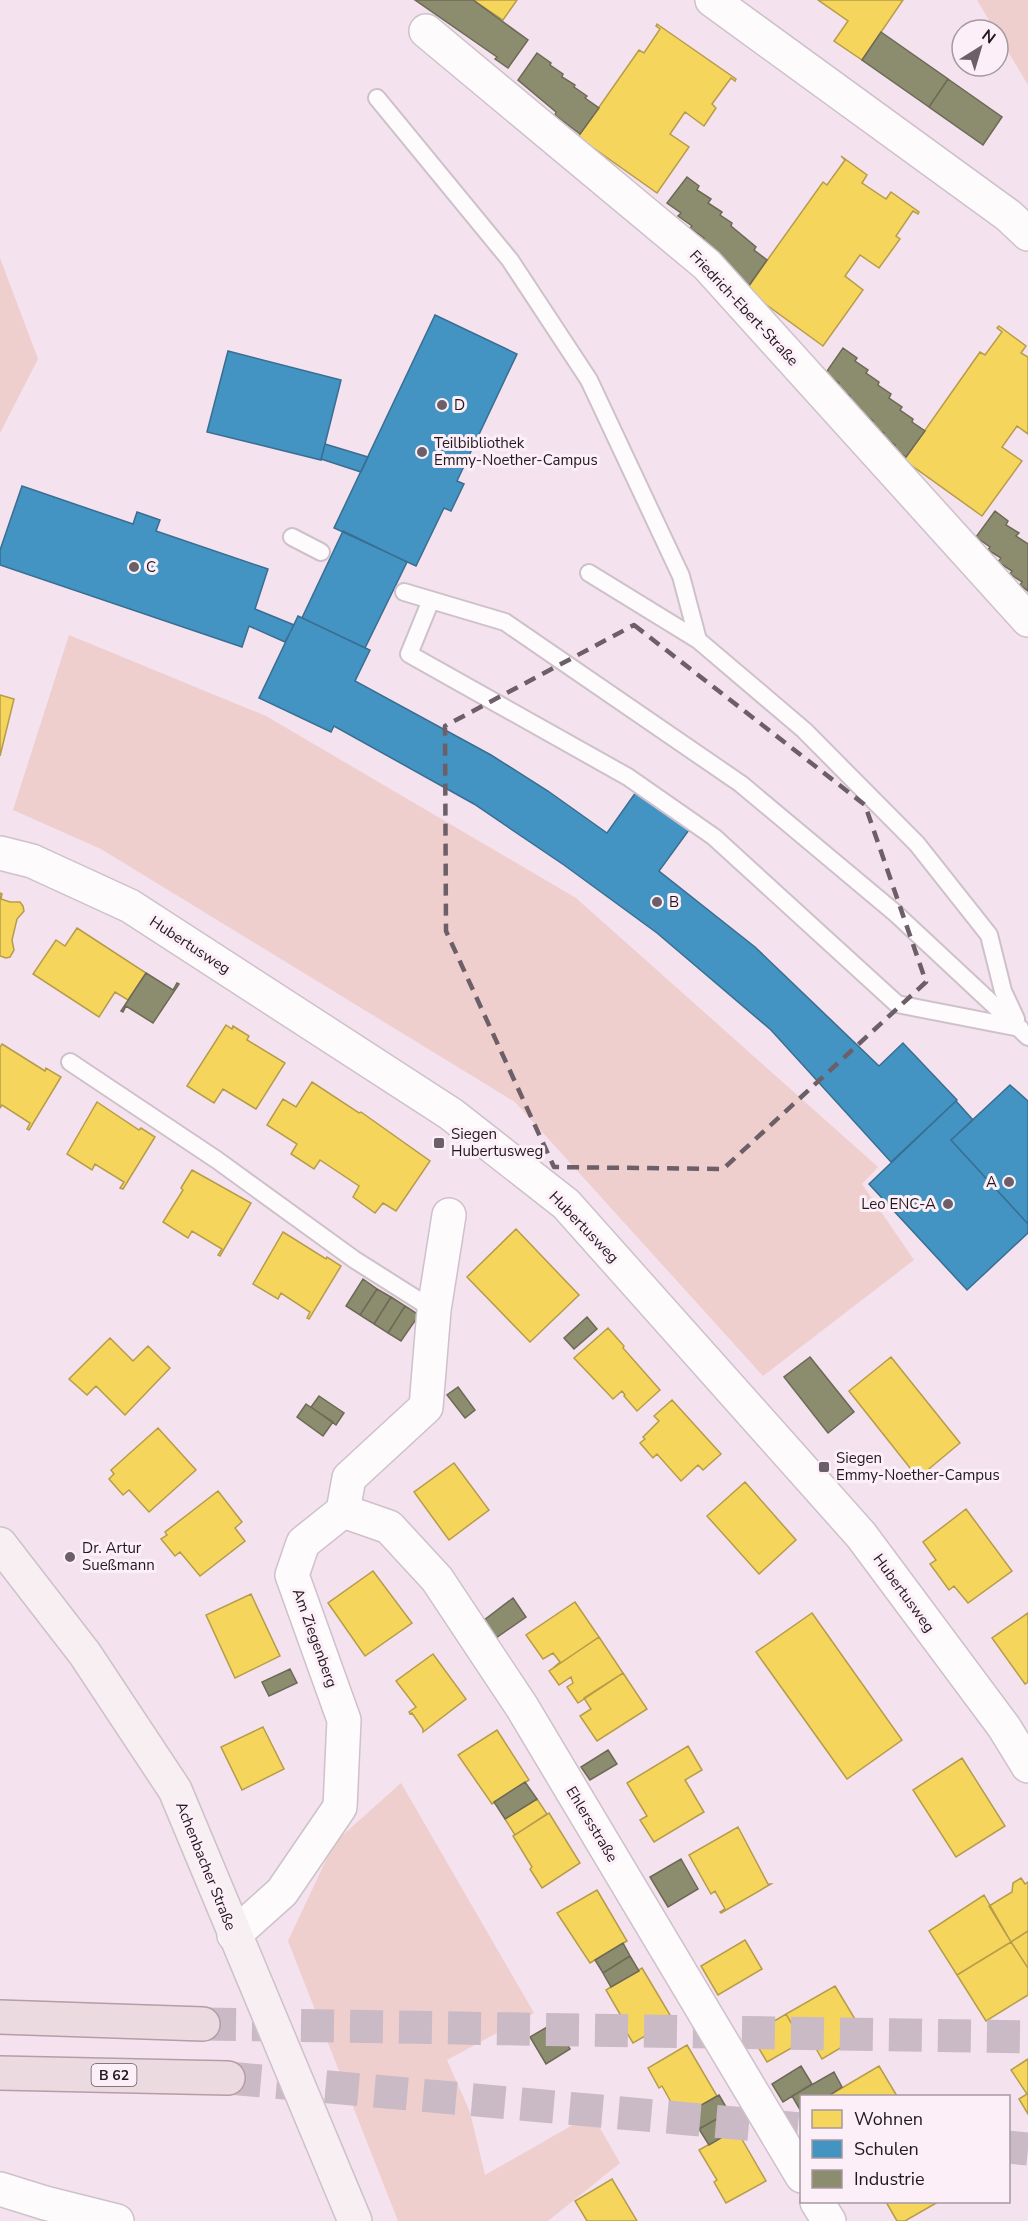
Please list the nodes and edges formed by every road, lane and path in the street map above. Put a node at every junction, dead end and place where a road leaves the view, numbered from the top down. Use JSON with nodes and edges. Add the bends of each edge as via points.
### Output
{"nodes":[{"id":1,"x":712,"y":0,"type":"edge"},
{"id":2,"x":426,"y":31,"type":"dead end"},
{"id":3,"x":377,"y":98,"type":"dead end"},
{"id":4,"x":1028,"y":234,"type":"edge"},
{"id":5,"x":291,"y":537,"type":"dead end"},
{"id":6,"x":321,"y":552,"type":"dead end"},
{"id":7,"x":589,"y":573,"type":"dead end"},
{"id":8,"x":404,"y":592,"type":"dead end"},
{"id":9,"x":431,"y":600,"type":"junction"},
{"id":10,"x":1028,"y":620,"type":"edge"},
{"id":11,"x":698,"y":640,"type":"junction"},
{"id":12,"x":0,"y":853,"type":"edge"},
{"id":13,"x":1024,"y":1032,"type":"edge"},
{"id":14,"x":70,"y":1062,"type":"dead end"},
{"id":15,"x":449,"y":1215,"type":"dead end"},
{"id":16,"x":434,"y":1310,"type":"junction"},
{"id":17,"x":343,"y":1511,"type":"junction"},
{"id":18,"x":0,"y":1544,"type":"edge"},
{"id":19,"x":1028,"y":1766,"type":"edge"},
{"id":20,"x":234,"y":1935,"type":"junction"},
{"id":21,"x":0,"y":2017,"type":"edge"},
{"id":22,"x":203,"y":2024,"type":"tunnel mouth"},
{"id":23,"x":0,"y":2073,"type":"edge"},
{"id":24,"x":228,"y":2078,"type":"tunnel mouth"},
{"id":25,"x":800,"y":2174,"type":"edge"},
{"id":26,"x":0,"y":2189,"type":"edge"},
{"id":27,"x":818,"y":2203,"type":"edge"},
{"id":28,"x":117,"y":2221,"type":"edge"},
{"id":29,"x":355,"y":2221,"type":"edge"},
{"id":30,"x":828,"y":2221,"type":"edge"}],
"edges":[{"from":1,"to":4,"type":"street","via":[[1009,216]]},
{"from":2,"to":10,"type":"street","name":"Friedrich-Ebert-Straße","via":[[707,265]]},
{"from":3,"to":11,"type":"lane","via":[[510,260],[589,380],[681,576]]},
{"from":5,"to":6,"type":"lane"},
{"from":7,"to":11,"type":"lane"},
{"from":8,"to":9,"type":"lane"},
{"from":9,"to":13,"type":"lane","via":[[505,622],[741,784],[894,912]]},
{"from":9,"to":13,"type":"lane","via":[[409,654],[628,777],[714,837],[897,1004]]},
{"from":11,"to":13,"type":"lane","via":[[804,730],[917,844],[989,935],[1003,991]]},
{"from":12,"to":19,"type":"street","name":"Hubertusweg","via":[[33,861],[130,906],[451,1114],[566,1204],[861,1535],[1004,1727]]},
{"from":14,"to":16,"type":"lane","via":[[217,1160],[355,1260]]},
{"from":15,"to":16,"type":"street"},
{"from":16,"to":17,"type":"street","via":[[426,1407],[349,1478]]},
{"from":17,"to":20,"type":"street","name":"Am Ziegenberg","via":[[303,1543],[292,1575],[344,1720],[340,1807],[282,1892]]},
{"from":17,"to":25,"type":"street","name":"Ehlersstraße","via":[[389,1527],[437,1579],[522,1707]]},
{"from":18,"to":20,"type":"main road","name":"Achenbacher Straße","via":[[85,1654],[175,1790]]},
{"from":20,"to":29,"type":"main road","name":"Achenbacher Straße"},
{"from":21,"to":22,"type":"highway"},
{"from":23,"to":24,"type":"highway","number":"B 62"},
{"from":26,"to":28,"type":"street"},
{"from":27,"to":30,"type":"street"}]}
